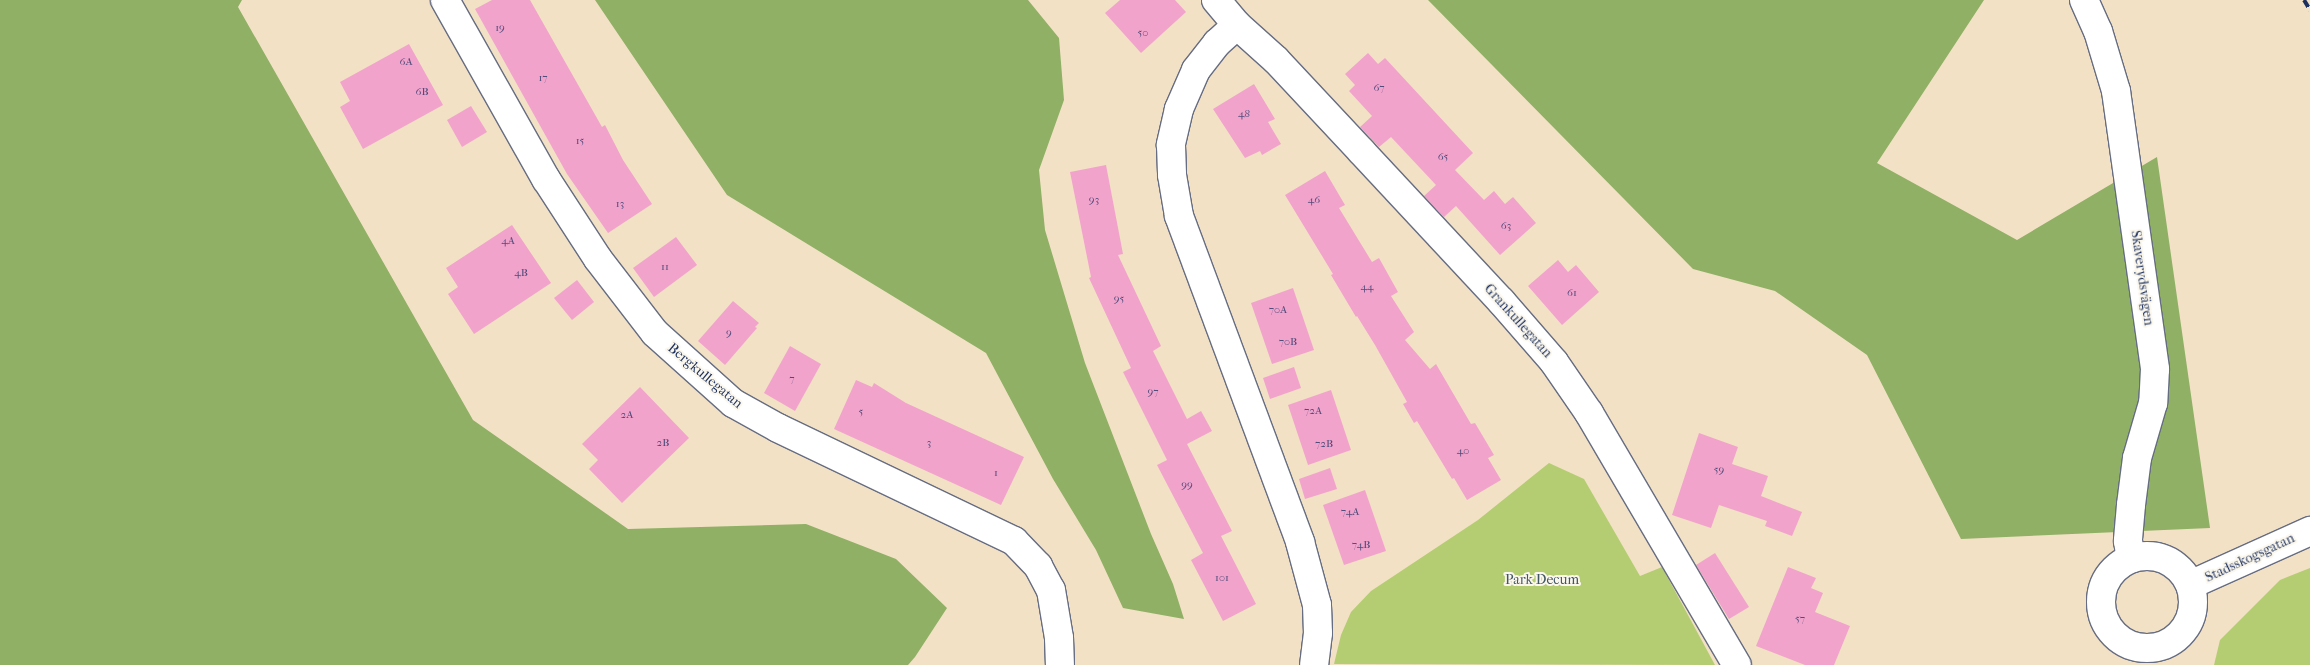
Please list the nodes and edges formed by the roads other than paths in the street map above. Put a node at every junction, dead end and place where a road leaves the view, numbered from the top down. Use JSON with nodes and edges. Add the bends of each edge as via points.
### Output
{"nodes":[{"id":1,"x":445,"y":0,"type":"edge"},
{"id":2,"x":1216,"y":0,"type":"edge"},
{"id":3,"x":2084,"y":0,"type":"edge"},
{"id":4,"x":1237,"y":25,"type":"junction"},
{"id":5,"x":2310,"y":531,"type":"edge"},
{"id":6,"x":2132,"y":559,"type":"junction"},
{"id":7,"x":2190,"y":585,"type":"junction"},
{"id":8,"x":2155,"y":656,"type":"edge"},
{"id":9,"x":1060,"y":665,"type":"edge"},
{"id":10,"x":1314,"y":665,"type":"edge"},
{"id":11,"x":1737,"y":665,"type":"edge"}],
"edges":[{"from":1,"to":9,"type":"street","name":"Bergkullegatan","via":[[546,178],[598,259],[655,333],[733,403],[1014,541],[1038,566],[1051,590]]},
{"from":2,"to":4,"type":"street","name":"Grankullegatan"},
{"from":3,"to":6,"type":"street","name":"Skaverydsvägen","via":[[2098,31],[2116,91],[2155,369],[2153,403],[2137,458],[2131,505],[2128,541]]},
{"from":4,"to":10,"type":"street","via":[[1217,43],[1196,70],[1179,108],[1171,145],[1172,175],[1179,216],[1300,542],[1317,605]]},
{"from":4,"to":11,"type":"street","name":"Grankullegatan","via":[[1276,60],[1554,362],[1589,412]]},
{"from":5,"to":7,"type":"street","name":"Stadsskogsgatan"},
{"from":6,"to":7,"type":"street","name":"Stadsskogsgatan","via":[[2143,556],[2166,560],[2184,575]]},
{"from":6,"to":8,"type":"street","name":"Stadsskogsgatan","via":[[2112,573],[2105,583],[2103,613],[2110,629],[2119,638]]},
{"from":7,"to":8,"type":"street","name":"Stadsskogsgatan","via":[[2192,613],[2187,625]]}]}
